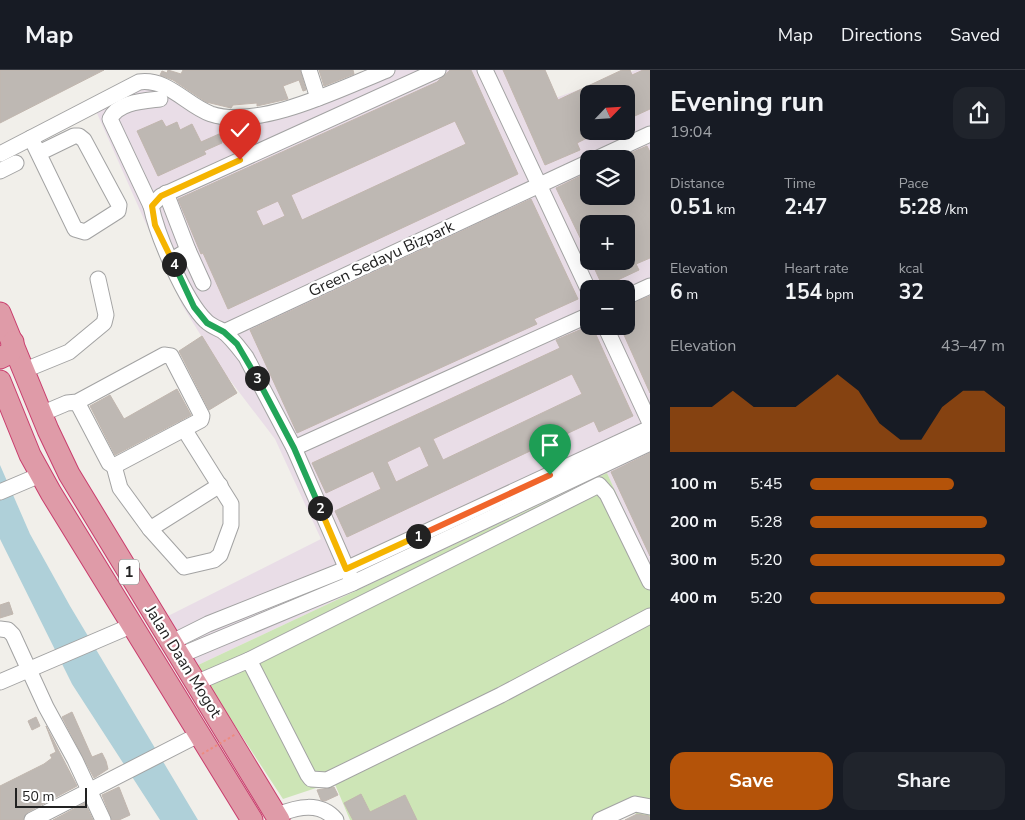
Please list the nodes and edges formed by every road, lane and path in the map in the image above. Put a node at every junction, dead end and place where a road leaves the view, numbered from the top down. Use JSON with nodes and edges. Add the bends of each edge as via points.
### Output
{"nodes":[{"id":1,"x":150,"y":70,"type":"edge"},
{"id":2,"x":309,"y":70,"type":"edge"},
{"id":3,"x":387,"y":70,"type":"edge"},
{"id":4,"x":438,"y":70,"type":"edge"},
{"id":5,"x":486,"y":70,"type":"edge"},
{"id":6,"x":140,"y":82,"type":"junction"},
{"id":7,"x":160,"y":98,"type":"dead end"},
{"id":8,"x":318,"y":98,"type":"junction"},
{"id":9,"x":650,"y":134,"type":"edge"},
{"id":10,"x":31,"y":138,"type":"junction"},
{"id":11,"x":615,"y":150,"type":"edge"},
{"id":12,"x":39,"y":153,"type":"junction"},
{"id":13,"x":0,"y":154,"type":"edge"},
{"id":14,"x":16,"y":163,"type":"dead end"},
{"id":15,"x":580,"y":166,"type":"edge"},
{"id":16,"x":0,"y":171,"type":"edge"},
{"id":17,"x":539,"y":184,"type":"junction"},
{"id":18,"x":166,"y":193,"type":"junction"},
{"id":19,"x":152,"y":206,"type":"junction"},
{"id":20,"x":188,"y":250,"type":"junction"},
{"id":21,"x":172,"y":260,"type":"junction"},
{"id":22,"x":98,"y":279,"type":"dead end"},
{"id":23,"x":583,"y":280,"type":"edge"},
{"id":24,"x":203,"y":283,"type":"dead end"},
{"id":25,"x":650,"y":286,"type":"edge"},
{"id":26,"x":635,"y":293,"type":"edge"},
{"id":27,"x":0,"y":313,"type":"edge"},
{"id":28,"x":580,"y":319,"type":"edge"},
{"id":29,"x":224,"y":332,"type":"junction"},
{"id":30,"x":609,"y":335,"type":"edge"},
{"id":31,"x":6,"y":350,"type":"edge"},
{"id":32,"x":25,"y":370,"type":"junction"},
{"id":33,"x":0,"y":381,"type":"edge"},
{"id":34,"x":33,"y":391,"type":"junction"},
{"id":35,"x":9,"y":402,"type":"junction"},
{"id":36,"x":77,"y":402,"type":"junction"},
{"id":37,"x":41,"y":414,"type":"junction"},
{"id":38,"x":650,"y":423,"type":"edge"},
{"id":39,"x":650,"y":428,"type":"edge"},
{"id":40,"x":184,"y":429,"type":"junction"},
{"id":41,"x":650,"y":443,"type":"edge"},
{"id":42,"x":294,"y":448,"type":"junction"},
{"id":43,"x":114,"y":466,"type":"junction"},
{"id":44,"x":31,"y":479,"type":"junction"},
{"id":45,"x":220,"y":485,"type":"junction"},
{"id":46,"x":0,"y":492,"type":"edge"},
{"id":47,"x":150,"y":529,"type":"junction"},
{"id":48,"x":346,"y":569,"type":"junction"},
{"id":49,"x":650,"y":582,"type":"edge"},
{"id":50,"x":353,"y":584,"type":"junction"},
{"id":51,"x":650,"y":616,"type":"edge"},
{"id":52,"x":126,"y":628,"type":"junction"},
{"id":53,"x":7,"y":632,"type":"edge"},
{"id":54,"x":176,"y":649,"type":"junction"},
{"id":55,"x":248,"y":660,"type":"junction"},
{"id":56,"x":31,"y":665,"type":"junction"},
{"id":57,"x":0,"y":682,"type":"edge"},
{"id":58,"x":198,"y":682,"type":"junction"},
{"id":59,"x":236,"y":734,"type":"dead end"},
{"id":60,"x":201,"y":744,"type":"junction"},
{"id":61,"x":90,"y":792,"type":"junction"},
{"id":62,"x":650,"y":807,"type":"edge"},
{"id":63,"x":315,"y":813,"type":"edge"},
{"id":64,"x":278,"y":817,"type":"edge"},
{"id":65,"x":32,"y":820,"type":"edge"},
{"id":66,"x":103,"y":820,"type":"edge"},
{"id":67,"x":252,"y":820,"type":"edge"},
{"id":68,"x":336,"y":820,"type":"edge"},
{"id":69,"x":600,"y":820,"type":"edge"}],
"edges":[{"from":1,"to":6,"type":"street"},
{"from":2,"to":8,"type":"street"},
{"from":3,"to":8,"type":"street"},
{"from":4,"to":18,"type":"street"},
{"from":5,"to":17,"type":"street"},
{"from":6,"to":8,"type":"street","via":[[148,80],[166,86],[202,110],[225,116],[255,116]]},
{"from":6,"to":10,"type":"street"},
{"from":7,"to":19,"type":"street","via":[[122,107],[110,119]]},
{"from":9,"to":11,"type":"street"},
{"from":10,"to":12,"type":"street"},
{"from":10,"to":13,"type":"street"},
{"from":12,"to":12,"type":"street","via":[[80,136],[119,205],[118,211],[85,232],[75,229]]},
{"from":14,"to":16,"type":"street"},
{"from":15,"to":17,"type":"street","name":"Green Sedayu Bizpark"},
{"from":17,"to":23,"type":"street"},
{"from":17,"to":29,"type":"street","name":"Green Sedayu Bizpark"},
{"from":18,"to":19,"type":"street"},
{"from":18,"to":20,"type":"street"},
{"from":19,"to":21,"type":"street","via":[[155,225]]},
{"from":20,"to":21,"type":"street"},
{"from":20,"to":24,"type":"street"},
{"from":21,"to":29,"type":"street","via":[[194,307],[207,323]]},
{"from":22,"to":32,"type":"street","via":[[106,315],[104,324],[69,352]]},
{"from":25,"to":26,"type":"street"},
{"from":27,"to":31,"type":"highway","name":"Jalan Daan Mogot","number":"1"},
{"from":28,"to":42,"type":"street"},
{"from":29,"to":42,"type":"street","via":[[246,357]]},
{"from":30,"to":38,"type":"street"},
{"from":31,"to":32,"type":"highway","name":"Jalan Daan Mogot","number":"1"},
{"from":32,"to":34,"type":"highway","name":"Jalan Daan Mogot","number":"1"},
{"from":33,"to":35,"type":"highway","name":"Jalan Daan Mogot","number":"1"},
{"from":34,"to":35,"type":"highway","via":[[23,385],[16,386],[11,390]]},
{"from":34,"to":37,"type":"highway","name":"Jalan Daan Mogot","number":"1"},
{"from":35,"to":44,"type":"highway","name":"Jalan Daan Mogot","number":"1"},
{"from":36,"to":37,"type":"street"},
{"from":36,"to":40,"type":"street","via":[[164,355],[171,356],[202,416],[201,420]]},
{"from":36,"to":43,"type":"street","via":[[109,463]]},
{"from":37,"to":54,"type":"highway","name":"Jalan Daan Mogot","number":"1","via":[[81,494]]},
{"from":39,"to":48,"type":"street"},
{"from":40,"to":43,"type":"street"},
{"from":40,"to":45,"type":"street"},
{"from":41,"to":50,"type":"street"},
{"from":42,"to":48,"type":"street"},
{"from":43,"to":47,"type":"street","via":[[120,488]]},
{"from":44,"to":46,"type":"street"},
{"from":44,"to":52,"type":"highway","name":"Jalan Daan Mogot","number":"1"},
{"from":45,"to":47,"type":"street"},
{"from":45,"to":47,"type":"street","via":[[231,504],[231,525],[220,555],[214,560],[184,567]]},
{"from":48,"to":50,"type":"street"},
{"from":48,"to":54,"type":"street","via":[[208,624]]},
{"from":49,"to":55,"type":"street","via":[[607,494],[599,485]]},
{"from":50,"to":54,"type":"street"},
{"from":51,"to":55,"type":"street","via":[[501,695],[327,780],[311,779],[308,775]]},
{"from":52,"to":56,"type":"street"},
{"from":52,"to":60,"type":"highway","name":"Jalan Daan Mogot","number":"1"},
{"from":53,"to":56,"type":"street"},
{"from":54,"to":58,"type":"highway","name":"Jalan Daan Mogot","number":"1"},
{"from":55,"to":58,"type":"street"},
{"from":56,"to":57,"type":"street"},
{"from":56,"to":61,"type":"street","via":[[46,707]]},
{"from":58,"to":64,"type":"highway","name":"Jalan Daan Mogot","number":"1"},
{"from":59,"to":60,"type":"path","bridge":true},
{"from":60,"to":61,"type":"street","via":[[170,750]]},
{"from":60,"to":67,"type":"highway","name":"Jalan Daan Mogot","number":"1"},
{"from":61,"to":65,"type":"street"},
{"from":61,"to":66,"type":"street"},
{"from":62,"to":69,"type":"street","via":[[635,804]]},
{"from":63,"to":64,"type":"street","via":[[304,806]]},
{"from":63,"to":68,"type":"street","via":[[331,814]]}]}
